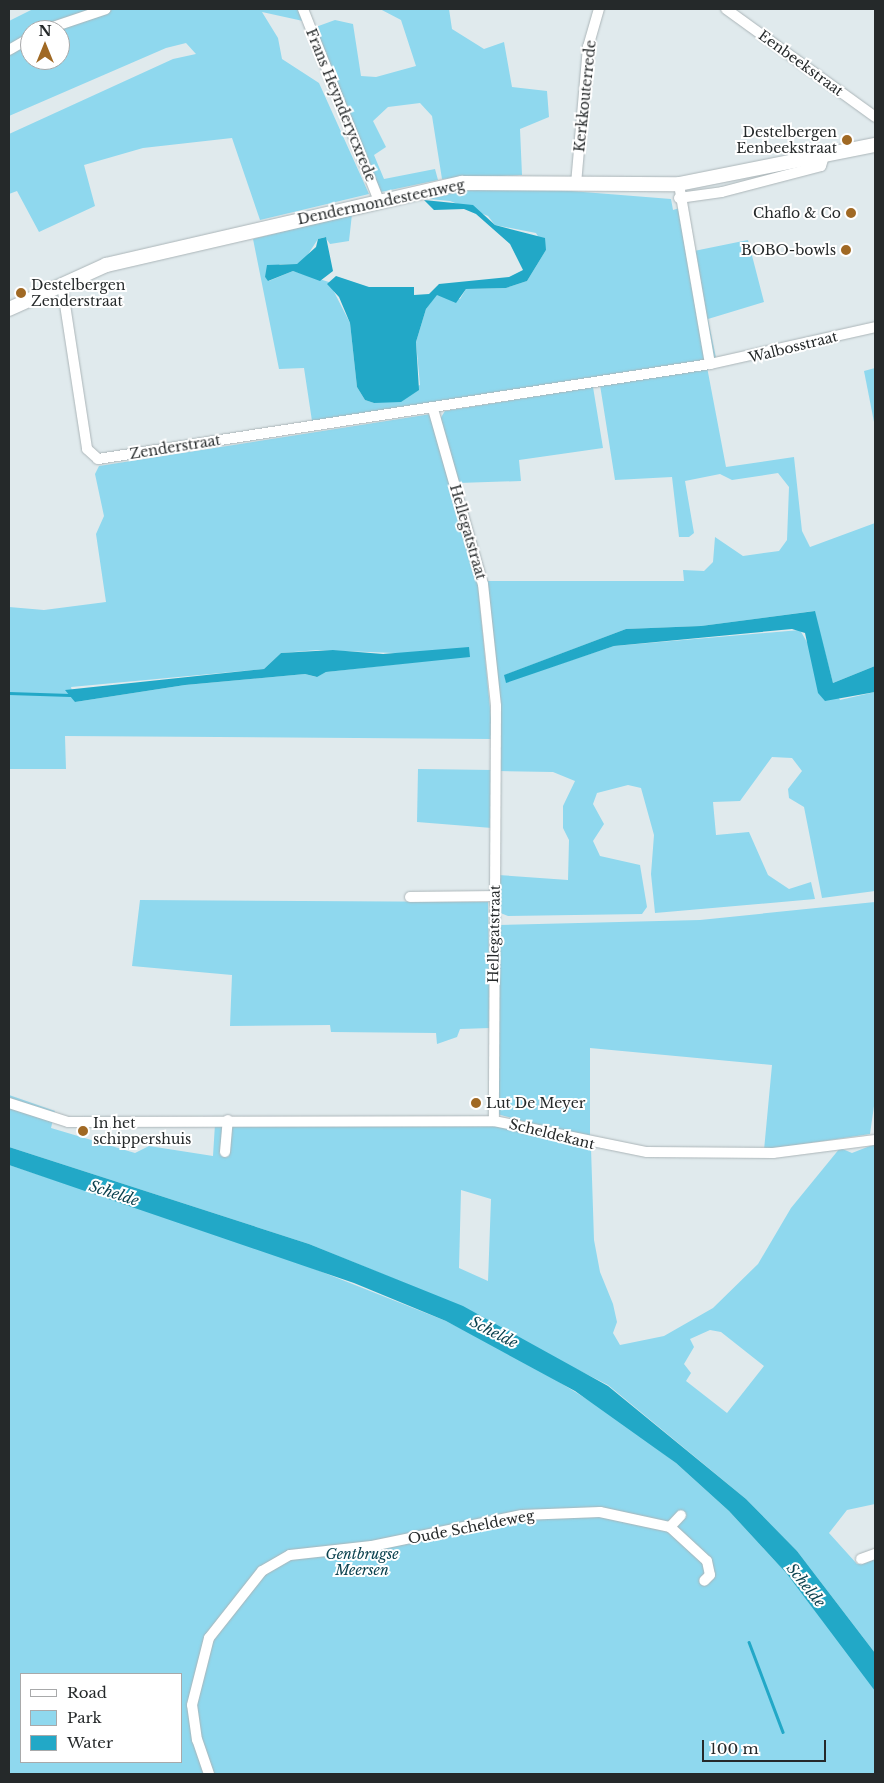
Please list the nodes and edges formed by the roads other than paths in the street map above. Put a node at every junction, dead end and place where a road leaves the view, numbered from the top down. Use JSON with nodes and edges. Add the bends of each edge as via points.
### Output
{"nodes":[{"id":1,"x":106,"y":9,"type":"edge"},
{"id":2,"x":303,"y":9,"type":"edge"},
{"id":3,"x":599,"y":9,"type":"edge"},
{"id":4,"x":726,"y":9,"type":"edge"},
{"id":5,"x":70,"y":21,"type":"edge"},
{"id":6,"x":20,"y":44,"type":"edge"},
{"id":7,"x":9,"y":50,"type":"edge"},
{"id":8,"x":875,"y":117,"type":"edge"},
{"id":9,"x":875,"y":145,"type":"edge"},
{"id":10,"x":576,"y":184,"type":"junction"},
{"id":11,"x":679,"y":191,"type":"junction"},
{"id":12,"x":379,"y":201,"type":"junction"},
{"id":13,"x":62,"y":285,"type":"junction"},
{"id":14,"x":9,"y":309,"type":"edge"},
{"id":15,"x":875,"y":327,"type":"edge"},
{"id":16,"x":710,"y":364,"type":"junction"},
{"id":17,"x":433,"y":409,"type":"junction"},
{"id":18,"x":494,"y":896,"type":"junction"},
{"id":19,"x":410,"y":897,"type":"dead end"},
{"id":20,"x":9,"y":1103,"type":"edge"},
{"id":21,"x":228,"y":1120,"type":"junction"},
{"id":22,"x":494,"y":1120,"type":"junction"},
{"id":23,"x":875,"y":1140,"type":"edge"},
{"id":24,"x":225,"y":1152,"type":"dead end"},
{"id":25,"x":681,"y":1515,"type":"dead end"},
{"id":26,"x":670,"y":1527,"type":"junction"},
{"id":27,"x":875,"y":1554,"type":"edge"},
{"id":28,"x":861,"y":1558,"type":"dead end"},
{"id":29,"x":704,"y":1581,"type":"dead end"},
{"id":30,"x":208,"y":1774,"type":"edge"}],
"edges":[{"from":1,"to":5,"type":"street"},
{"from":2,"to":12,"type":"street","name":"Frans Heynderycxrede"},
{"from":3,"to":10,"type":"street","name":"Kerkkouterrede","via":[[588,47]]},
{"from":4,"to":8,"type":"street","name":"Eenbeekstraat"},
{"from":6,"to":7,"type":"street"},
{"from":9,"to":11,"type":"main road","name":"Dendermondesteenweg","via":[[825,153]]},
{"from":10,"to":11,"type":"main road","name":"Dendermondesteenweg"},
{"from":10,"to":12,"type":"main road","name":"Dendermondesteenweg","via":[[462,184]]},
{"from":11,"to":16,"type":"street"},
{"from":12,"to":13,"type":"main road","name":"Dendermondesteenweg","via":[[106,265]]},
{"from":13,"to":14,"type":"main road","name":"Dendermondesteenweg"},
{"from":13,"to":17,"type":"street","name":"Zenderstraat","via":[[87,449],[93,458]]},
{"from":15,"to":16,"type":"street","name":"Walbosstraat"},
{"from":16,"to":17,"type":"street"},
{"from":17,"to":18,"type":"street","name":"Hellegatstraat","via":[[485,603],[496,706]]},
{"from":18,"to":19,"type":"street"},
{"from":18,"to":22,"type":"street","name":"Hellegatstraat"},
{"from":20,"to":21,"type":"street","name":"Scheldekant","via":[[68,1122]]},
{"from":21,"to":22,"type":"street","name":"Scheldekant"},
{"from":21,"to":24,"type":"street"},
{"from":22,"to":23,"type":"street","name":"Scheldekant","via":[[647,1152],[773,1153]]},
{"from":25,"to":26,"type":"street"},
{"from":26,"to":29,"type":"street","name":"Oude Scheldeweg","via":[[707,1561],[710,1575]]},
{"from":26,"to":30,"type":"street","name":"Oude Scheldeweg","via":[[659,1521],[600,1512],[551,1512],[372,1546],[290,1555],[272,1563],[218,1622],[198,1670],[192,1705],[197,1740]]},
{"from":27,"to":28,"type":"street"}]}
